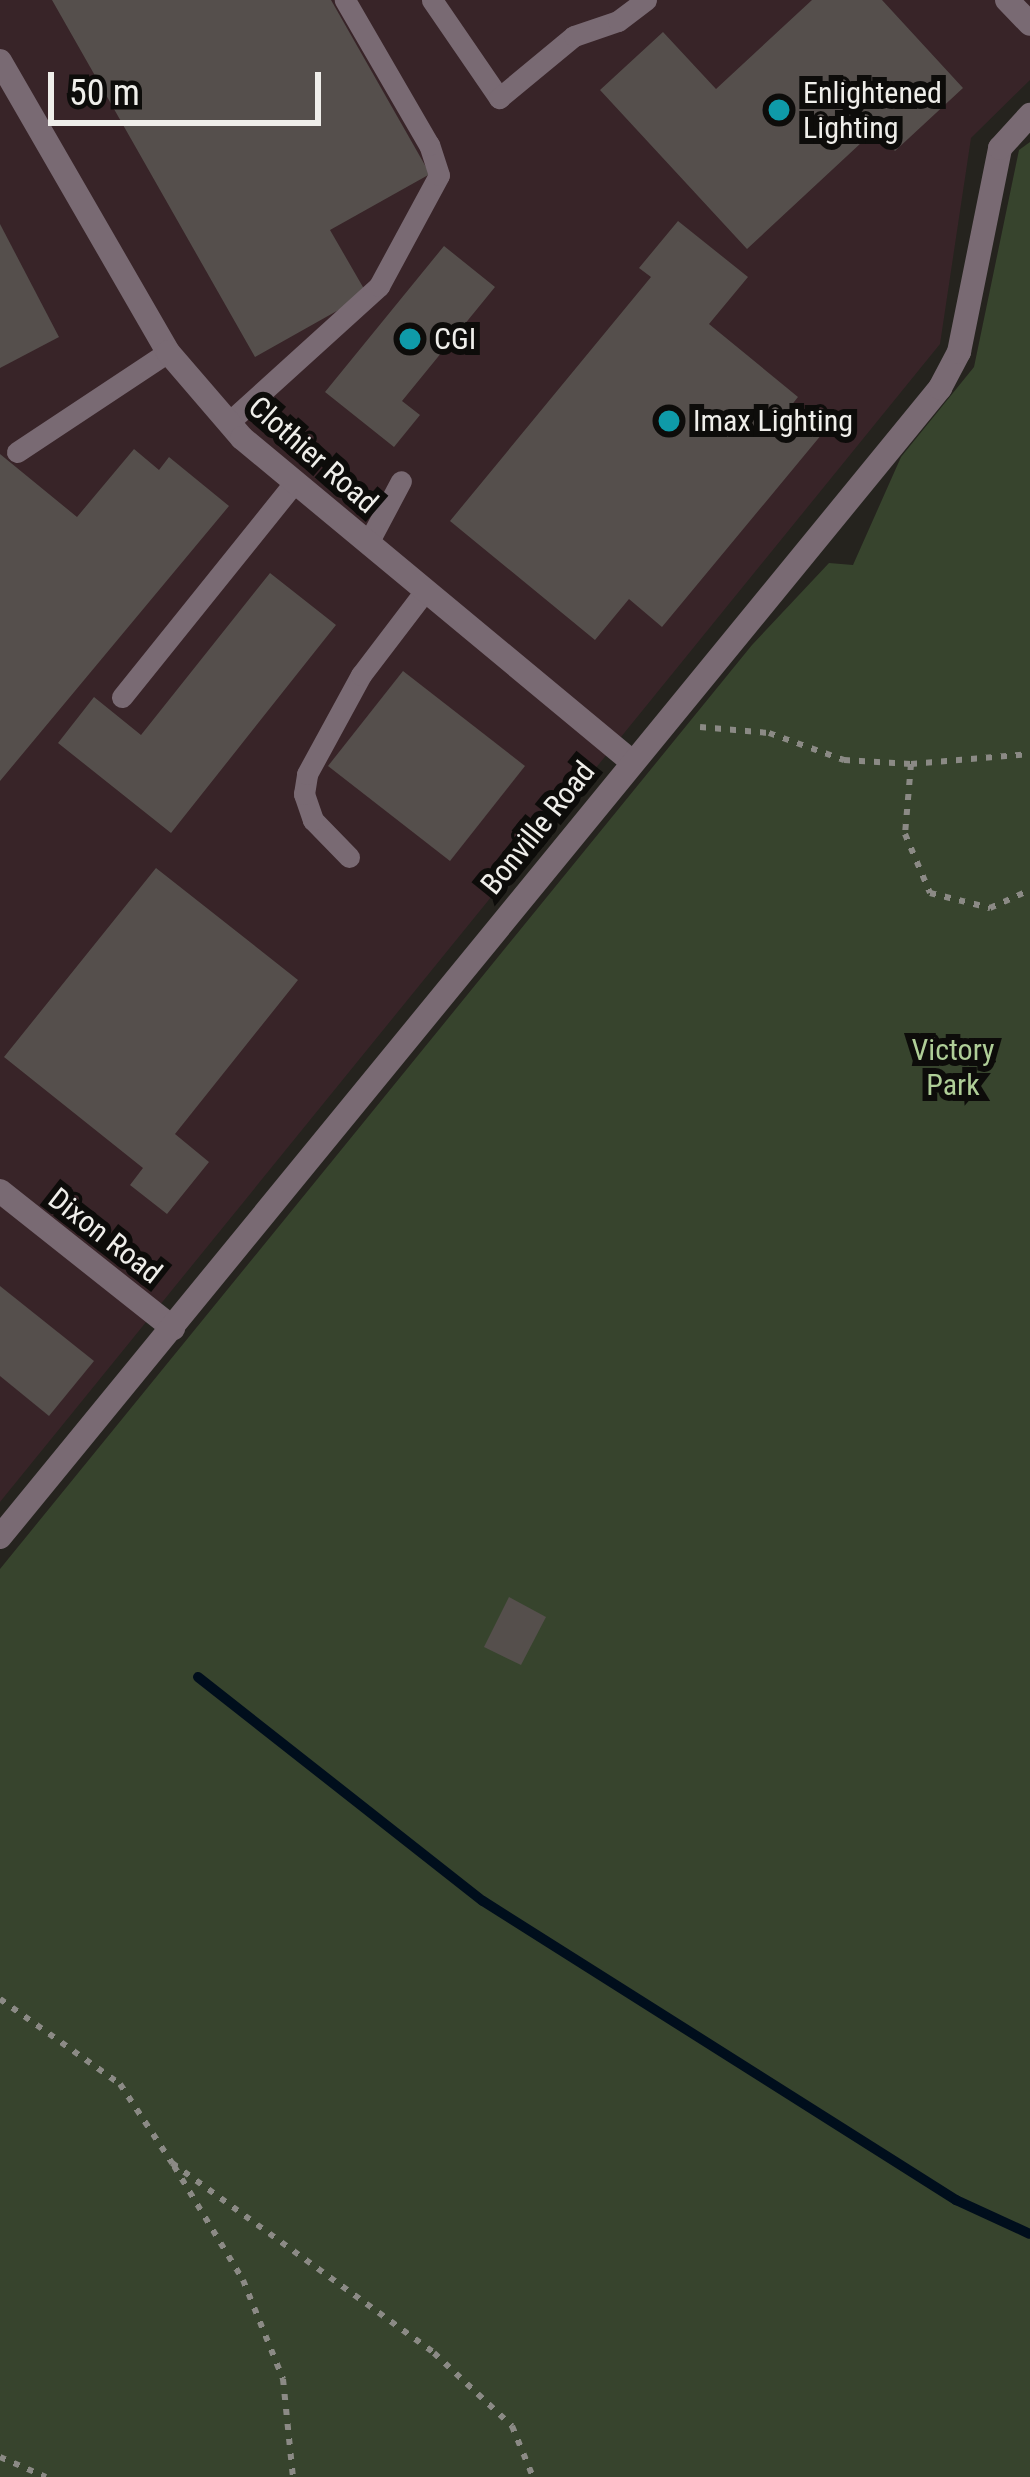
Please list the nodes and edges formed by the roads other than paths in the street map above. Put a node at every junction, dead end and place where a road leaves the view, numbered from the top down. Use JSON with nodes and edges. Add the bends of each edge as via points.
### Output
{"nodes":[{"id":1,"x":345,"y":0,"type":"edge"},
{"id":2,"x":432,"y":0,"type":"edge"},
{"id":3,"x":646,"y":0,"type":"edge"},
{"id":4,"x":1007,"y":0,"type":"edge"},
{"id":5,"x":1030,"y":24,"type":"edge"},
{"id":6,"x":0,"y":61,"type":"edge"},
{"id":7,"x":1030,"y":115,"type":"edge"},
{"id":8,"x":168,"y":352,"type":"junction"},
{"id":9,"x":228,"y":422,"type":"junction"},
{"id":10,"x":17,"y":452,"type":"dead end"},
{"id":11,"x":401,"y":481,"type":"dead end"},
{"id":12,"x":295,"y":482,"type":"junction"},
{"id":13,"x":368,"y":543,"type":"junction"},
{"id":14,"x":425,"y":591,"type":"junction"},
{"id":15,"x":122,"y":698,"type":"dead end"},
{"id":16,"x":631,"y":761,"type":"junction"},
{"id":17,"x":349,"y":857,"type":"dead end"},
{"id":18,"x":0,"y":1191,"type":"edge"},
{"id":19,"x":172,"y":1328,"type":"junction"},
{"id":20,"x":0,"y":1537,"type":"edge"}],
"edges":[{"from":1,"to":9,"type":"lane","via":[[439,175],[379,286]]},
{"from":2,"to":3,"type":"lane","via":[[499,98],[574,36],[618,21]]},
{"from":4,"to":5,"type":"street"},
{"from":6,"to":8,"type":"street","name":"Clothier Road"},
{"from":7,"to":16,"type":"street","name":"Bonville Road","via":[[1000,148],[959,352],[940,388]]},
{"from":8,"to":9,"type":"street","name":"Clothier Road"},
{"from":8,"to":10,"type":"lane"},
{"from":9,"to":12,"type":"street","name":"Clothier Road"},
{"from":11,"to":13,"type":"lane"},
{"from":12,"to":13,"type":"street","name":"Clothier Road"},
{"from":12,"to":15,"type":"lane"},
{"from":13,"to":14,"type":"street","name":"Clothier Road"},
{"from":14,"to":16,"type":"street","name":"Clothier Road"},
{"from":14,"to":17,"type":"lane","via":[[362,675],[307,774],[313,820]]},
{"from":16,"to":19,"type":"street","name":"Bonville Road"},
{"from":18,"to":19,"type":"street","name":"Dixon Road"},
{"from":19,"to":20,"type":"street","name":"Bonville Road"}]}
